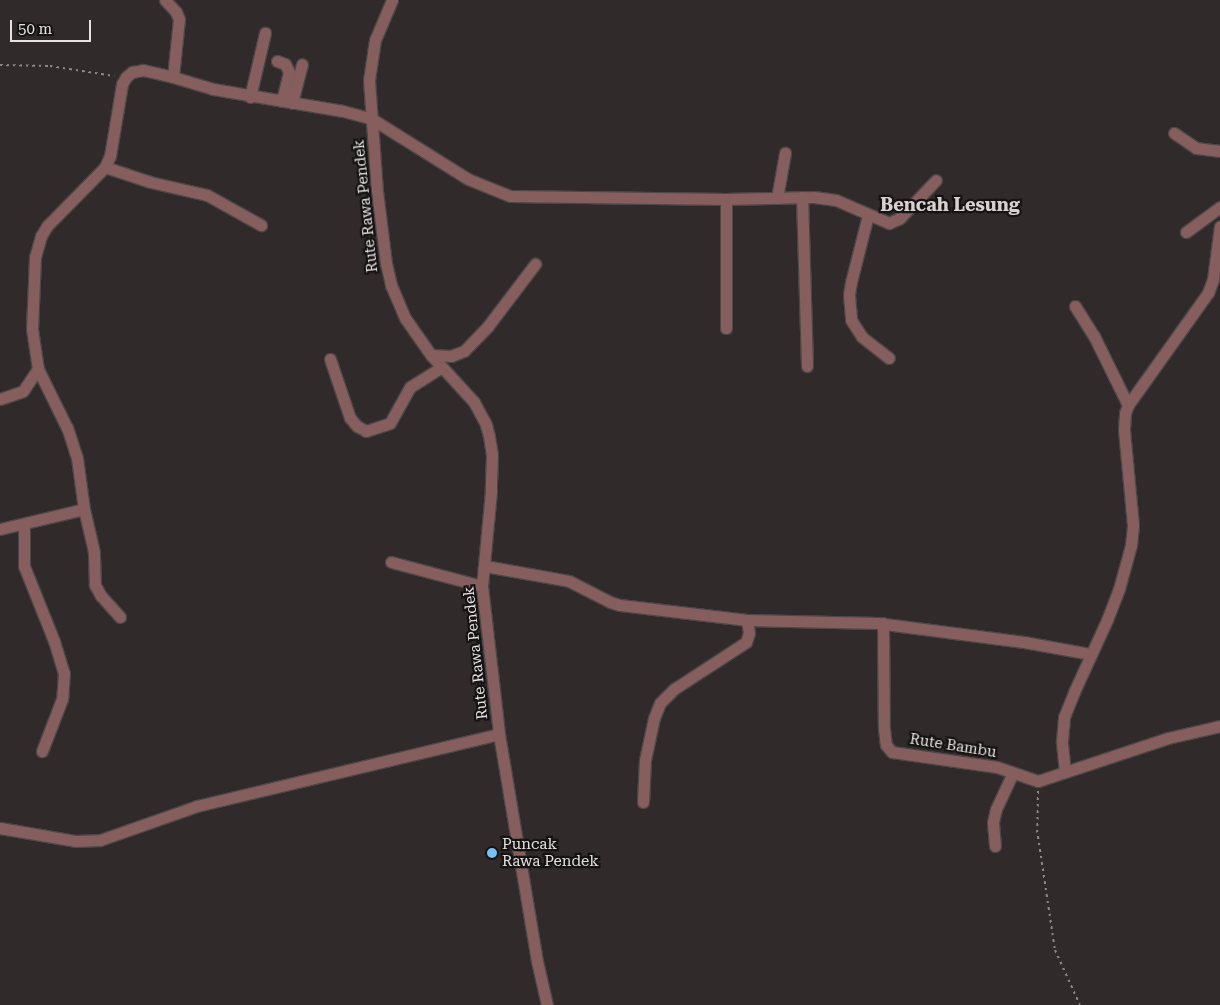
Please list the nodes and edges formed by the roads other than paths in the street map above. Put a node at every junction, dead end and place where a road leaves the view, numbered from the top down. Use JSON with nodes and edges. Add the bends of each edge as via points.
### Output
{"nodes":[{"id":1,"x":165,"y":0,"type":"edge"},
{"id":2,"x":392,"y":0,"type":"edge"},
{"id":3,"x":265,"y":33,"type":"dead end"},
{"id":4,"x":277,"y":61,"type":"dead end"},
{"id":5,"x":302,"y":64,"type":"dead end"},
{"id":6,"x":173,"y":77,"type":"junction"},
{"id":7,"x":250,"y":97,"type":"junction"},
{"id":8,"x":287,"y":102,"type":"junction"},
{"id":9,"x":372,"y":120,"type":"junction"},
{"id":10,"x":1174,"y":133,"type":"dead end"},
{"id":11,"x":1220,"y":152,"type":"edge"},
{"id":12,"x":785,"y":153,"type":"dead end"},
{"id":13,"x":105,"y":167,"type":"junction"},
{"id":14,"x":936,"y":180,"type":"dead end"},
{"id":15,"x":802,"y":197,"type":"junction"},
{"id":16,"x":777,"y":198,"type":"junction"},
{"id":17,"x":726,"y":199,"type":"junction"},
{"id":18,"x":1220,"y":207,"type":"edge"},
{"id":19,"x":868,"y":215,"type":"junction"},
{"id":20,"x":261,"y":225,"type":"dead end"},
{"id":21,"x":1220,"y":226,"type":"edge"},
{"id":22,"x":1186,"y":232,"type":"dead end"},
{"id":23,"x":535,"y":264,"type":"dead end"},
{"id":24,"x":1075,"y":306,"type":"dead end"},
{"id":25,"x":726,"y":328,"type":"dead end"},
{"id":26,"x":431,"y":355,"type":"junction"},
{"id":27,"x":889,"y":358,"type":"dead end"},
{"id":28,"x":330,"y":359,"type":"dead end"},
{"id":29,"x":807,"y":366,"type":"dead end"},
{"id":30,"x":442,"y":368,"type":"junction"},
{"id":31,"x":38,"y":369,"type":"junction"},
{"id":32,"x":0,"y":399,"type":"edge"},
{"id":33,"x":1128,"y":405,"type":"junction"},
{"id":34,"x":84,"y":509,"type":"junction"},
{"id":35,"x":24,"y":524,"type":"junction"},
{"id":36,"x":0,"y":529,"type":"edge"},
{"id":37,"x":391,"y":562,"type":"dead end"},
{"id":38,"x":485,"y":566,"type":"junction"},
{"id":39,"x":482,"y":586,"type":"junction"},
{"id":40,"x":120,"y":617,"type":"dead end"},
{"id":41,"x":747,"y":620,"type":"junction"},
{"id":42,"x":880,"y":623,"type":"junction"},
{"id":43,"x":1091,"y":654,"type":"junction"},
{"id":44,"x":1220,"y":726,"type":"edge"},
{"id":45,"x":500,"y":734,"type":"junction"},
{"id":46,"x":42,"y":751,"type":"dead end"},
{"id":47,"x":1065,"y":772,"type":"junction"},
{"id":48,"x":1012,"y":773,"type":"junction"},
{"id":49,"x":643,"y":802,"type":"dead end"},
{"id":50,"x":0,"y":828,"type":"edge"},
{"id":51,"x":995,"y":846,"type":"dead end"},
{"id":52,"x":547,"y":1005,"type":"edge"}],
"edges":[{"from":1,"to":6,"type":"street","via":[[178,19]]},
{"from":2,"to":9,"type":"street","name":"Rute Rawa Pendek","via":[[375,40],[370,68]]},
{"from":3,"to":7,"type":"street"},
{"from":4,"to":8,"type":"street","via":[[284,64],[289,72]]},
{"from":5,"to":8,"type":"street"},
{"from":6,"to":7,"type":"street"},
{"from":6,"to":13,"type":"street","via":[[138,70],[129,74],[122,84],[112,148]]},
{"from":7,"to":8,"type":"street"},
{"from":8,"to":9,"type":"street","via":[[343,111]]},
{"from":9,"to":17,"type":"street","via":[[468,179],[510,196]]},
{"from":9,"to":26,"type":"street","name":"Rute Rawa Pendek","via":[[383,244],[391,285],[406,318]]},
{"from":10,"to":11,"type":"street","via":[[1196,148]]},
{"from":12,"to":16,"type":"street"},
{"from":13,"to":20,"type":"street","via":[[150,182],[207,195]]},
{"from":13,"to":31,"type":"street","via":[[53,219],[37,245],[32,329]]},
{"from":14,"to":19,"type":"street","via":[[896,221],[886,223]]},
{"from":15,"to":16,"type":"street"},
{"from":15,"to":19,"type":"street","via":[[836,200]]},
{"from":15,"to":29,"type":"street"},
{"from":16,"to":17,"type":"street"},
{"from":17,"to":25,"type":"street"},
{"from":18,"to":22,"type":"street"},
{"from":19,"to":27,"type":"street","via":[[851,282],[851,320],[862,337]]},
{"from":21,"to":33,"type":"street","via":[[1208,293]]},
{"from":23,"to":26,"type":"street","via":[[488,326],[464,350],[451,356]]},
{"from":24,"to":33,"type":"street","via":[[1094,336]]},
{"from":26,"to":30,"type":"street","name":"Rute Rawa Pendek"},
{"from":28,"to":30,"type":"street","via":[[350,418],[366,431],[390,423],[410,388]]},
{"from":30,"to":38,"type":"street","name":"Rute Rawa Pendek","via":[[474,402],[489,436],[491,492]]},
{"from":31,"to":32,"type":"street","via":[[23,391]]},
{"from":31,"to":34,"type":"street","via":[[72,441]]},
{"from":33,"to":43,"type":"street","via":[[1124,428],[1132,517],[1131,545],[1119,589]]},
{"from":34,"to":35,"type":"street"},
{"from":34,"to":40,"type":"street","via":[[94,552],[95,585]]},
{"from":35,"to":36,"type":"street"},
{"from":35,"to":46,"type":"street","via":[[24,566],[64,673],[62,699]]},
{"from":37,"to":39,"type":"street"},
{"from":38,"to":39,"type":"street","name":"Rute Rawa Pendek"},
{"from":38,"to":41,"type":"street","via":[[569,581],[620,605]]},
{"from":39,"to":45,"type":"street","name":"Rute Rawa Pendek"},
{"from":41,"to":42,"type":"street"},
{"from":41,"to":49,"type":"street","via":[[749,633],[746,642],[674,689],[660,703],[645,760]]},
{"from":42,"to":43,"type":"street"},
{"from":42,"to":48,"type":"street","name":"Rute Bambu","via":[[887,748],[892,752],[997,767]]},
{"from":43,"to":47,"type":"street","via":[[1064,717]]},
{"from":44,"to":47,"type":"street","via":[[1168,738]]},
{"from":45,"to":50,"type":"street","via":[[197,806],[100,840],[75,840]]},
{"from":45,"to":52,"type":"street","name":"Rute Rawa Pendek"},
{"from":47,"to":48,"type":"street","name":"Rute Bambu","via":[[1038,781]]},
{"from":48,"to":51,"type":"street","via":[[995,816]]}]}
